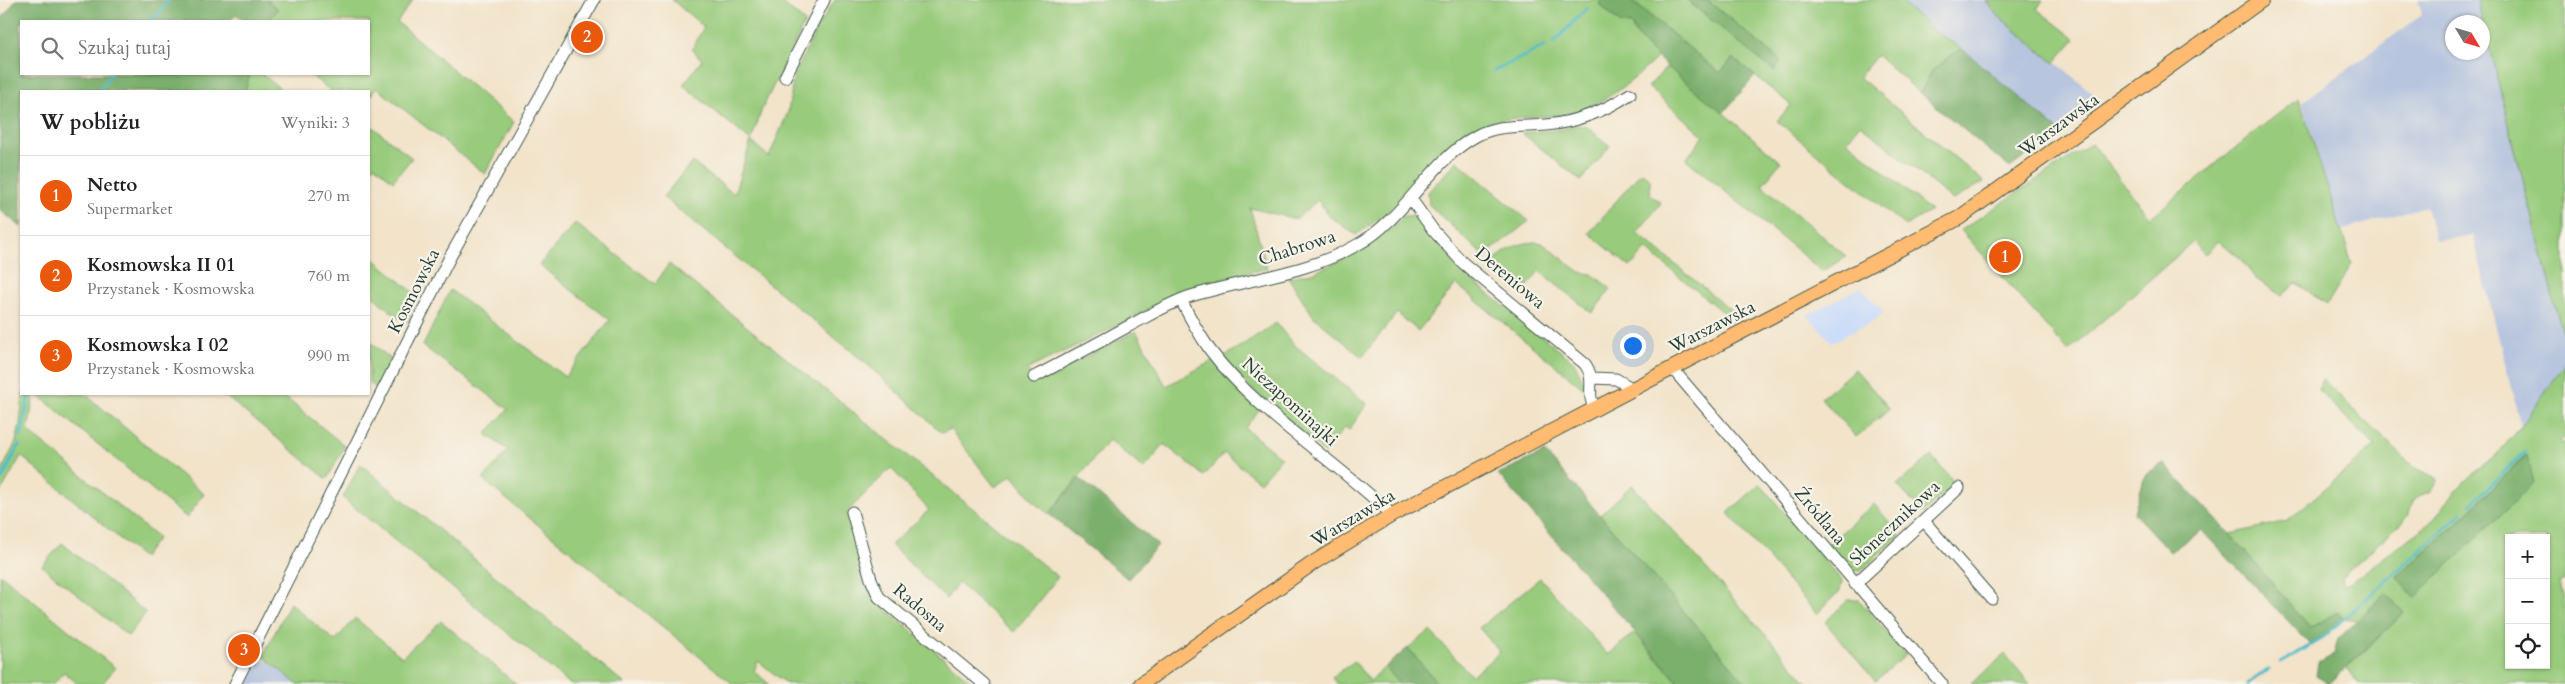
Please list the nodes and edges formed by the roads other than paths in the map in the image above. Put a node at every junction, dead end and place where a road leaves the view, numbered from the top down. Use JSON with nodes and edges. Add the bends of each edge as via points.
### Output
{"nodes":[{"id":1,"x":594,"y":0,"type":"edge"},
{"id":2,"x":824,"y":0,"type":"edge"},
{"id":3,"x":2262,"y":0,"type":"edge"},
{"id":4,"x":785,"y":77,"type":"dead end"},
{"id":5,"x":1630,"y":94,"type":"dead end"},
{"id":6,"x":1411,"y":199,"type":"junction"},
{"id":7,"x":1181,"y":300,"type":"junction"},
{"id":8,"x":1675,"y":368,"type":"junction"},
{"id":9,"x":1034,"y":377,"type":"dead end"},
{"id":10,"x":1592,"y":378,"type":"junction"},
{"id":11,"x":1633,"y":389,"type":"junction"},
{"id":12,"x":1595,"y":409,"type":"junction"},
{"id":13,"x":1959,"y":488,"type":"dead end"},
{"id":14,"x":852,"y":512,"type":"dead end"},
{"id":15,"x":1392,"y":515,"type":"junction"},
{"id":16,"x":1924,"y":521,"type":"junction"},
{"id":17,"x":1855,"y":584,"type":"junction"},
{"id":18,"x":1992,"y":599,"type":"dead end"},
{"id":19,"x":235,"y":684,"type":"edge"},
{"id":20,"x":984,"y":684,"type":"edge"},
{"id":21,"x":1141,"y":684,"type":"edge"},
{"id":22,"x":1942,"y":684,"type":"edge"}],
"edges":[{"from":1,"to":19,"type":"street","name":"Kosmowska","via":[[450,256]]},
{"from":2,"to":4,"type":"street"},
{"from":3,"to":8,"type":"main road","name":"Warszawska","via":[[1960,218]]},
{"from":5,"to":6,"type":"street","name":"Chabrowa","via":[[1579,119],[1491,130],[1477,135],[1463,144]]},
{"from":6,"to":7,"type":"street","name":"Chabrowa","via":[[1386,225],[1358,245],[1335,256]]},
{"from":6,"to":10,"type":"street","name":"Dereniowa","via":[[1433,230],[1464,263],[1585,364]]},
{"from":7,"to":9,"type":"street","name":"Chabrowa","via":[[1164,306]]},
{"from":7,"to":15,"type":"street","name":"Niezapominajki","via":[[1211,352],[1238,380]]},
{"from":8,"to":11,"type":"main road","name":"Warszawska"},
{"from":8,"to":17,"type":"street","name":"Źródlana"},
{"from":10,"to":11,"type":"street","via":[[1616,379]]},
{"from":10,"to":12,"type":"street","via":[[1589,398]]},
{"from":11,"to":12,"type":"main road","name":"Warszawska"},
{"from":12,"to":15,"type":"main road","name":"Warszawska"},
{"from":13,"to":16,"type":"street","name":"Słonecznikowa"},
{"from":14,"to":20,"type":"street","name":"Radosna","via":[[878,597]]},
{"from":15,"to":21,"type":"main road","name":"Warszawska","via":[[1313,563]]},
{"from":16,"to":17,"type":"street","name":"Słonecznikowa"},
{"from":16,"to":18,"type":"street"},
{"from":17,"to":22,"type":"street","name":"Źródlana"}]}
